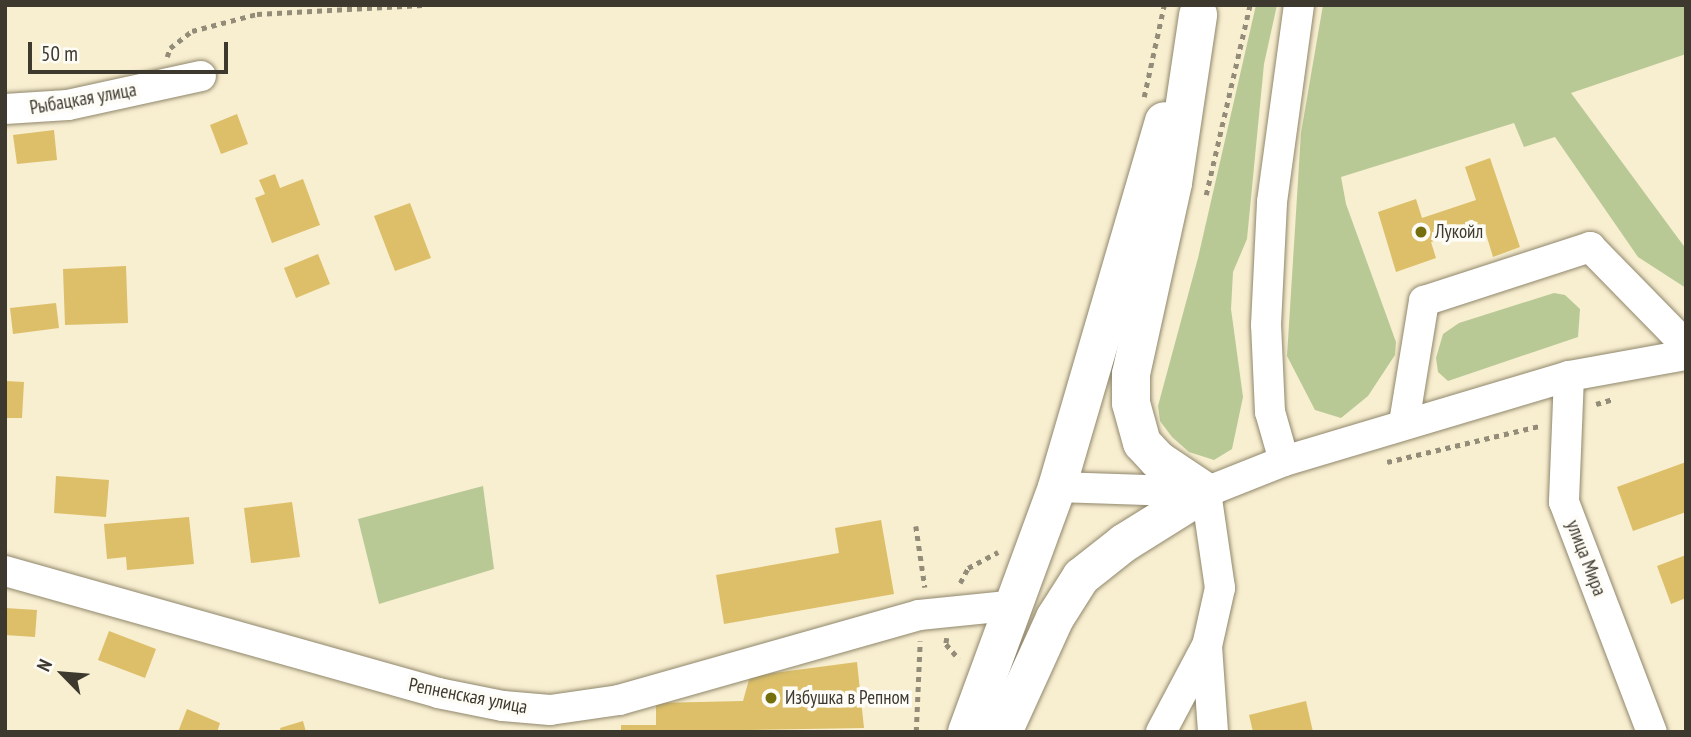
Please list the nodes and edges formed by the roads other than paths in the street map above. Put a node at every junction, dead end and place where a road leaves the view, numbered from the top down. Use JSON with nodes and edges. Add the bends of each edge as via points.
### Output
{"nodes":[{"id":1,"x":1299,"y":5,"type":"edge"},
{"id":2,"x":1199,"y":10,"type":"edge"},
{"id":3,"x":201,"y":76,"type":"dead end"},
{"id":4,"x":5,"y":109,"type":"edge"},
{"id":5,"x":1686,"y":345,"type":"edge"},
{"id":6,"x":1686,"y":355,"type":"edge"},
{"id":7,"x":1569,"y":376,"type":"junction"},
{"id":8,"x":1404,"y":423,"type":"junction"},
{"id":9,"x":1284,"y":461,"type":"junction"},
{"id":10,"x":1057,"y":487,"type":"junction"},
{"id":11,"x":1206,"y":492,"type":"junction"},
{"id":12,"x":5,"y":571,"type":"edge"},
{"id":13,"x":1017,"y":605,"type":"junction"},
{"id":14,"x":1207,"y":646,"type":"junction"},
{"id":15,"x":967,"y":732,"type":"edge"},
{"id":16,"x":1003,"y":732,"type":"edge"},
{"id":17,"x":1161,"y":732,"type":"edge"},
{"id":18,"x":1213,"y":732,"type":"edge"},
{"id":19,"x":1651,"y":732,"type":"edge"}],
"edges":[{"from":1,"to":9,"type":"street","via":[[1272,202],[1266,325],[1270,412]]},
{"from":2,"to":10,"type":"highway","via":[[1147,172]]},
{"from":2,"to":11,"type":"highway","via":[[1173,183],[1131,374],[1131,404],[1142,443],[1158,460]]},
{"from":3,"to":4,"type":"street","name":"Рыбацкая улица","via":[[68,105]]},
{"from":5,"to":8,"type":"street","via":[[1590,247],[1424,301]]},
{"from":6,"to":7,"type":"street"},
{"from":7,"to":8,"type":"street"},
{"from":7,"to":19,"type":"street","name":"улица Мира","via":[[1564,502]]},
{"from":8,"to":9,"type":"street"},
{"from":9,"to":11,"type":"street"},
{"from":10,"to":11,"type":"street"},
{"from":10,"to":13,"type":"highway"},
{"from":11,"to":14,"type":"street","via":[[1220,588]]},
{"from":11,"to":16,"type":"highway","via":[[1124,543],[1081,577],[1055,618]]},
{"from":12,"to":13,"type":"street","name":"Репненская улица","via":[[438,692],[503,706],[550,710],[619,700],[919,615]]},
{"from":13,"to":15,"type":"highway"},
{"from":14,"to":17,"type":"street"},
{"from":14,"to":18,"type":"street"}]}
